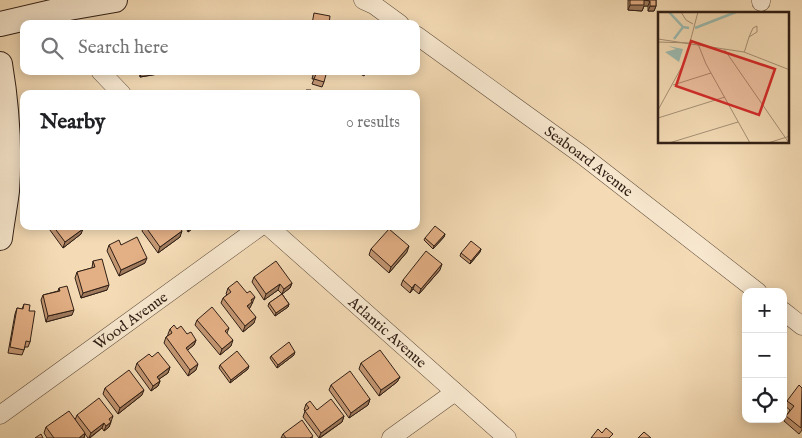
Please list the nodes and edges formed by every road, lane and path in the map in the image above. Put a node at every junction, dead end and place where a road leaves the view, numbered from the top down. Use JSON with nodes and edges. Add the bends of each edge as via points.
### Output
{"nodes":[{"id":1,"x":115,"y":0,"type":"edge"},
{"id":2,"x":363,"y":0,"type":"edge"},
{"id":3,"x":72,"y":16,"type":"edge"},
{"id":4,"x":36,"y":20,"type":"edge"},
{"id":5,"x":395,"y":20,"type":"edge"},
{"id":6,"x":20,"y":22,"type":"edge"},
{"id":7,"x":0,"y":24,"type":"edge"},
{"id":8,"x":420,"y":38,"type":"edge"},
{"id":9,"x":0,"y":64,"type":"edge"},
{"id":10,"x":104,"y":75,"type":"edge"},
{"id":11,"x":118,"y":90,"type":"edge"},
{"id":12,"x":255,"y":230,"type":"edge"},
{"id":13,"x":273,"y":230,"type":"edge"},
{"id":14,"x":0,"y":238,"type":"edge"},
{"id":15,"x":753,"y":288,"type":"edge"},
{"id":16,"x":787,"y":314,"type":"edge"},
{"id":17,"x":802,"y":326,"type":"edge"},
{"id":18,"x":455,"y":392,"type":"junction"},
{"id":19,"x":0,"y":415,"type":"edge"},
{"id":20,"x":391,"y":438,"type":"edge"},
{"id":21,"x":507,"y":438,"type":"edge"}],
"edges":[{"from":1,"to":3,"type":"main road"},
{"from":2,"to":5,"type":"street"},
{"from":3,"to":4,"type":"main road"},
{"from":6,"to":7,"type":"main road"},
{"from":8,"to":15,"type":"street","name":"Seaboard Avenue","via":[[582,155]]},
{"from":9,"to":14,"type":"main road","via":[[8,145]]},
{"from":10,"to":11,"type":"street"},
{"from":12,"to":19,"type":"street","name":"Wood Avenue"},
{"from":13,"to":18,"type":"street","name":"Atlantic Avenue"},
{"from":16,"to":17,"type":"street"},
{"from":18,"to":20,"type":"street"},
{"from":18,"to":21,"type":"street","name":"Atlantic Avenue"}]}
